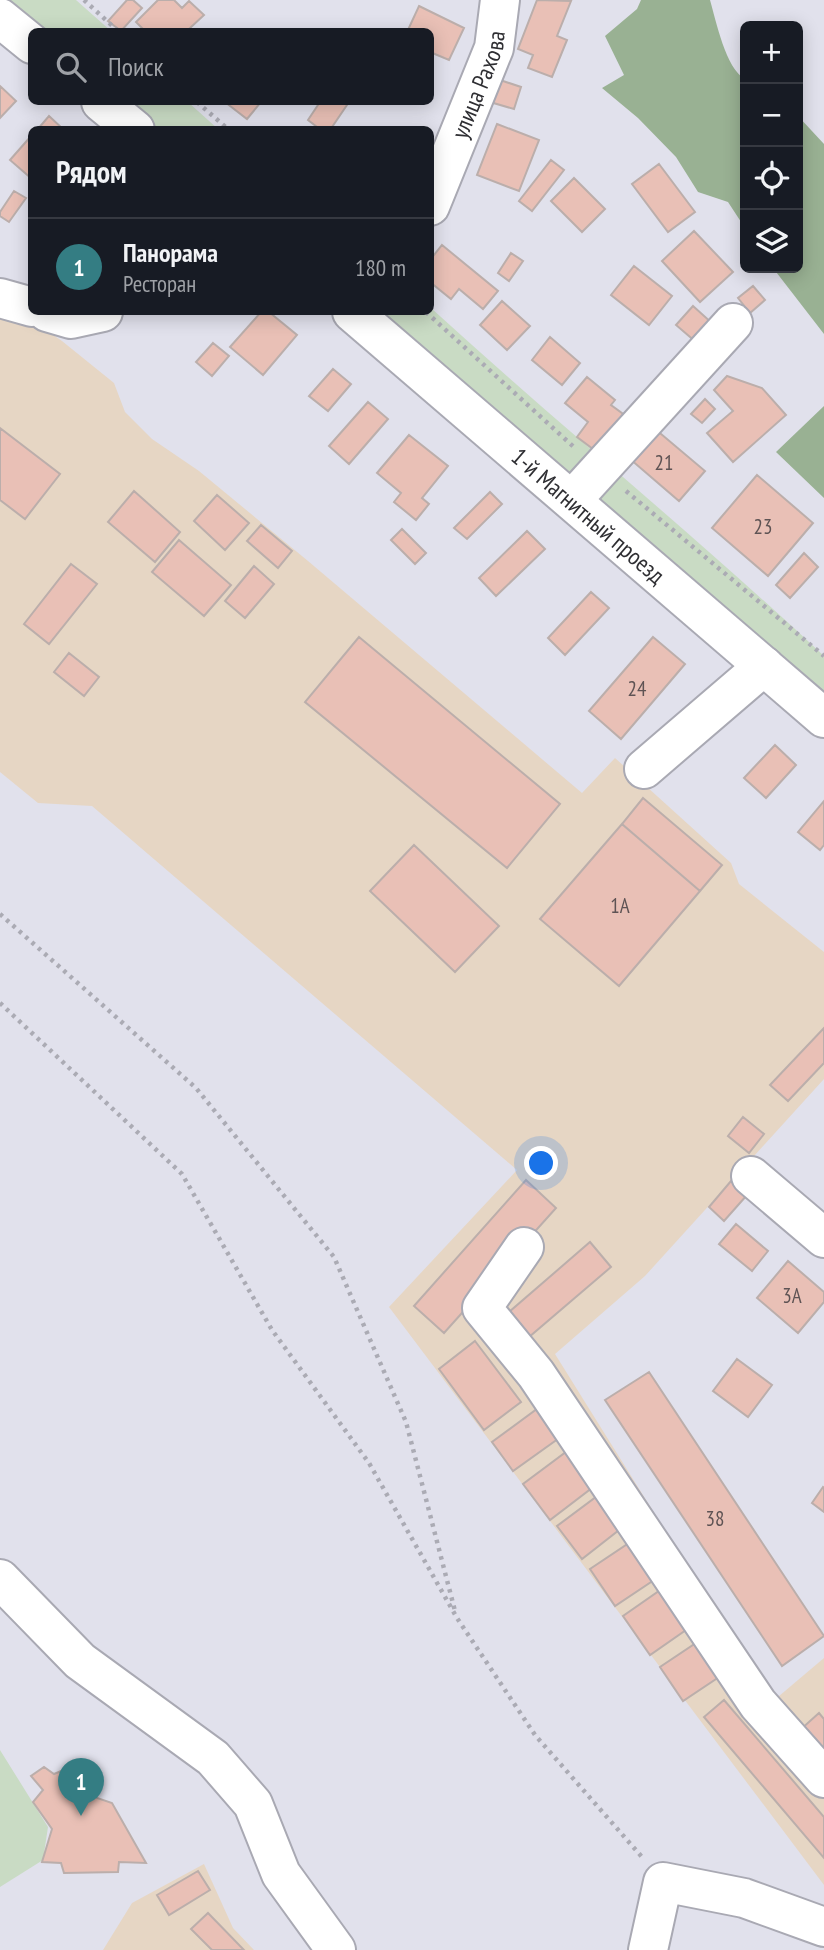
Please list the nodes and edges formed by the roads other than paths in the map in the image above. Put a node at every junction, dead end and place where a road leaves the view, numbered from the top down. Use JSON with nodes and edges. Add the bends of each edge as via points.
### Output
{"nodes":[{"id":1,"x":500,"y":0,"type":"edge"},
{"id":2,"x":0,"y":18,"type":"edge"},
{"id":3,"x":28,"y":41,"type":"edge"},
{"id":4,"x":105,"y":105,"type":"edge"},
{"id":5,"x":130,"y":126,"type":"edge"},
{"id":6,"x":434,"y":196,"type":"edge"},
{"id":7,"x":0,"y":298,"type":"edge"},
{"id":8,"x":28,"y":306,"type":"edge"},
{"id":9,"x":59,"y":315,"type":"edge"},
{"id":10,"x":87,"y":315,"type":"edge"},
{"id":11,"x":366,"y":316,"type":"edge"},
{"id":12,"x":733,"y":323,"type":"dead end"},
{"id":13,"x":572,"y":500,"type":"junction"},
{"id":14,"x":764,"y":666,"type":"junction"},
{"id":15,"x":824,"y":718,"type":"edge"},
{"id":16,"x":644,"y":769,"type":"dead end"},
{"id":17,"x":751,"y":1176,"type":"dead end"},
{"id":18,"x":824,"y":1238,"type":"edge"},
{"id":19,"x":524,"y":1247,"type":"dead end"},
{"id":20,"x":0,"y":1579,"type":"edge"},
{"id":21,"x":824,"y":1778,"type":"edge"},
{"id":22,"x":824,"y":1927,"type":"edge"},
{"id":23,"x":336,"y":1950,"type":"edge"},
{"id":24,"x":648,"y":1950,"type":"edge"}],
"edges":[{"from":1,"to":6,"type":"street","name":"улица Рахова","via":[[494,48]]},
{"from":2,"to":3,"type":"street"},
{"from":4,"to":5,"type":"street"},
{"from":7,"to":8,"type":"street"},
{"from":9,"to":10,"type":"street"},
{"from":11,"to":13,"type":"street","name":"1-й Магнитный проезд"},
{"from":12,"to":13,"type":"street"},
{"from":13,"to":14,"type":"street","name":"1-й Магнитный проезд"},
{"from":14,"to":15,"type":"street","name":"1-й Магнитный проезд"},
{"from":14,"to":16,"type":"street"},
{"from":17,"to":18,"type":"street"},
{"from":19,"to":21,"type":"street","via":[[482,1308],[536,1374],[758,1704]]},
{"from":20,"to":23,"type":"street","via":[[80,1661],[213,1758],[253,1804],[281,1874]]},
{"from":22,"to":24,"type":"street","via":[[744,1898],[663,1882]]}]}
